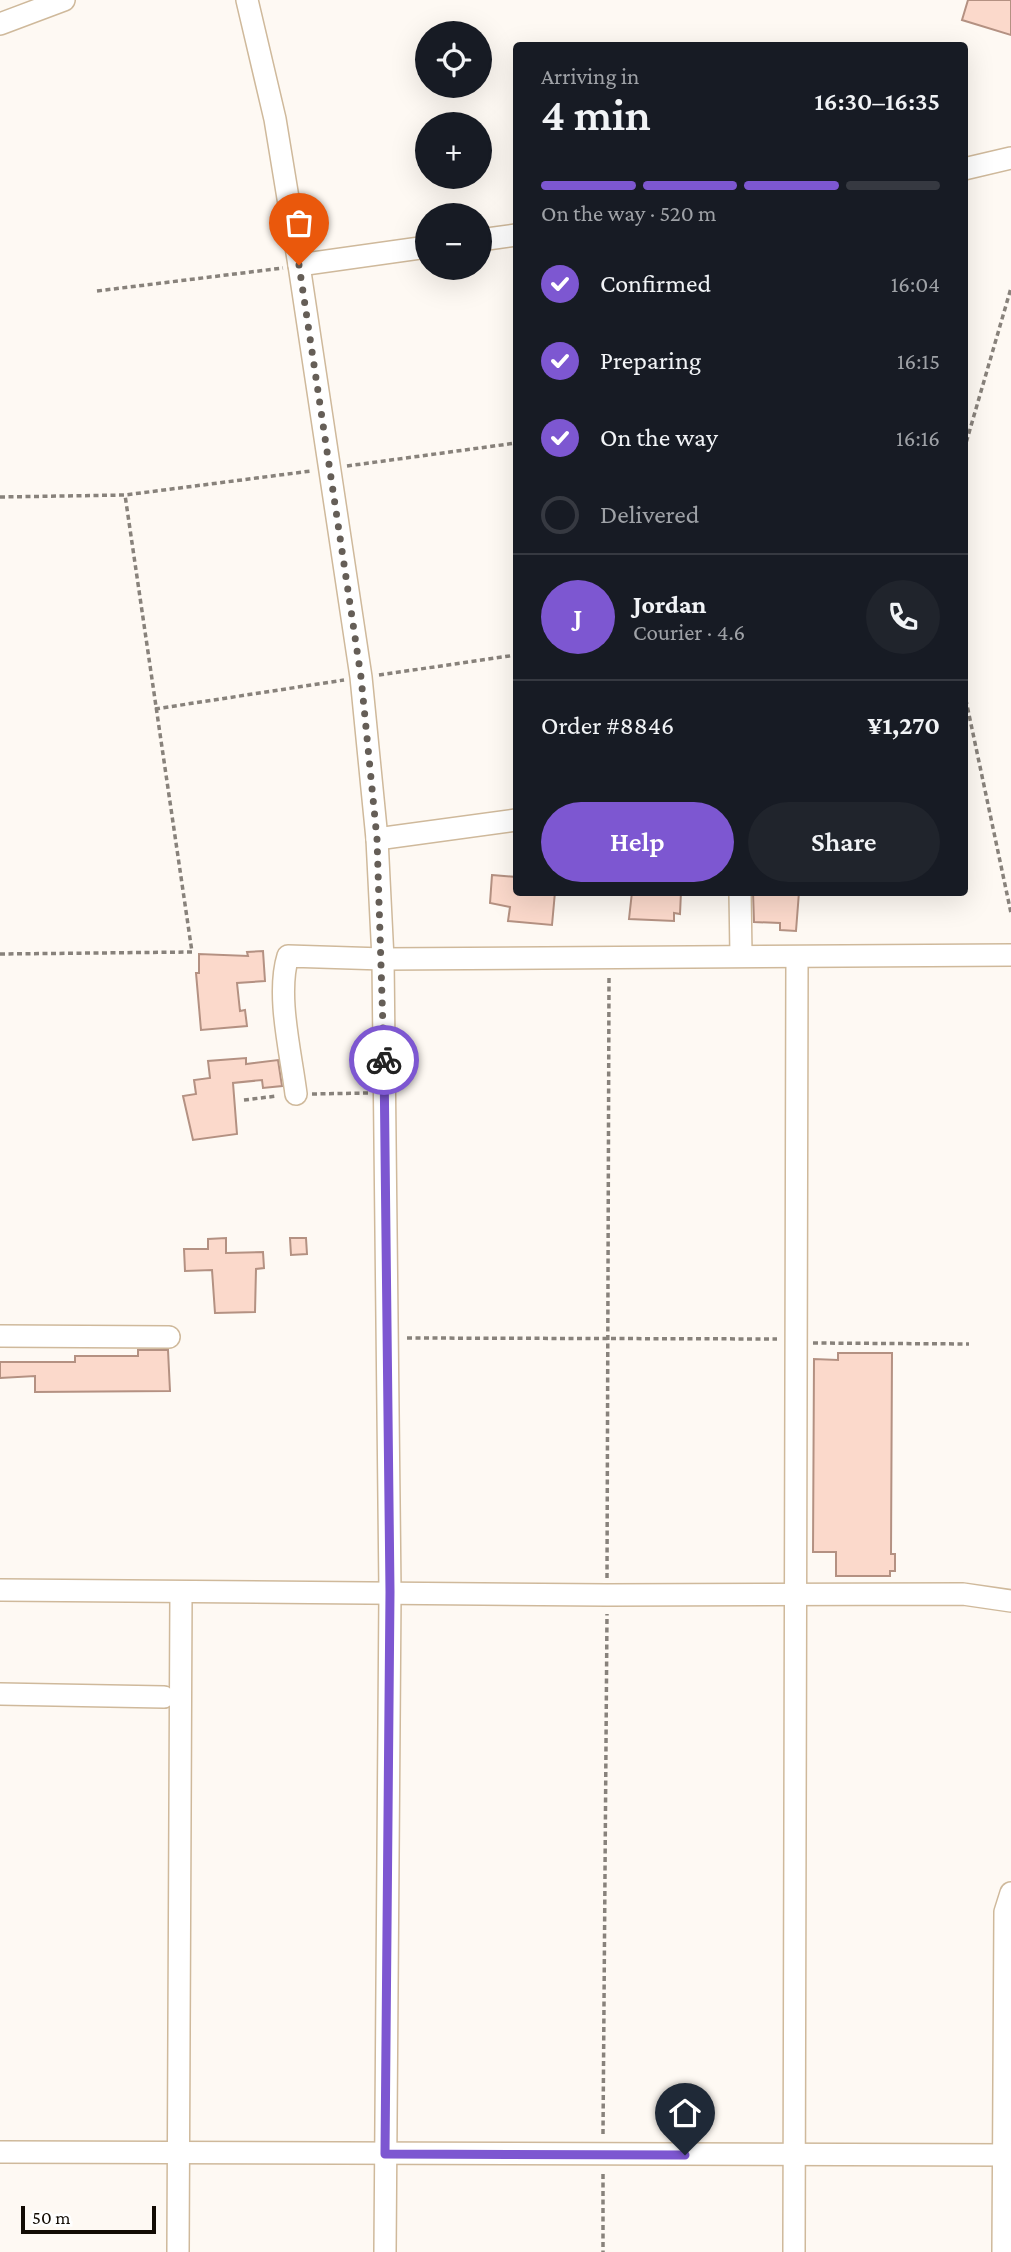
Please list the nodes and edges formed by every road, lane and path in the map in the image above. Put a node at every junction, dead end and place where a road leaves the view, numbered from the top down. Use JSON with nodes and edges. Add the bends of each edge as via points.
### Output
{"nodes":[{"id":1,"x":65,"y":0,"type":"edge"},
{"id":2,"x":247,"y":0,"type":"edge"},
{"id":3,"x":0,"y":24,"type":"edge"},
{"id":4,"x":1011,"y":158,"type":"edge"},
{"id":5,"x":968,"y":168,"type":"edge"},
{"id":6,"x":513,"y":234,"type":"edge"},
{"id":7,"x":492,"y":238,"type":"edge"},
{"id":8,"x":415,"y":249,"type":"edge"},
{"id":9,"x":299,"y":265,"type":"junction"},
{"id":10,"x":1011,"y":288,"type":"edge"},
{"id":11,"x":97,"y":291,"type":"dead end"},
{"id":12,"x":968,"y":436,"type":"edge"},
{"id":13,"x":0,"y":497,"type":"edge"},
{"id":14,"x":513,"y":655,"type":"edge"},
{"id":15,"x":361,"y":677,"type":"junction"},
{"id":16,"x":155,"y":709,"type":"junction"},
{"id":17,"x":968,"y":710,"type":"edge"},
{"id":18,"x":513,"y":820,"type":"edge"},
{"id":19,"x":377,"y":839,"type":"junction"},
{"id":20,"x":740,"y":896,"type":"edge"},
{"id":21,"x":1011,"y":913,"type":"edge"},
{"id":22,"x":0,"y":954,"type":"edge"},
{"id":23,"x":1011,"y":954,"type":"edge"},
{"id":24,"x":741,"y":955,"type":"junction"},
{"id":25,"x":797,"y":958,"type":"junction"},
{"id":26,"x":383,"y":959,"type":"junction"},
{"id":27,"x":296,"y":1094,"type":"dead end"},
{"id":28,"x":0,"y":1336,"type":"edge"},
{"id":29,"x":169,"y":1337,"type":"dead end"},
{"id":30,"x":387,"y":1338,"type":"junction"},
{"id":31,"x":797,"y":1341,"type":"junction"},
{"id":32,"x":969,"y":1344,"type":"dead end"},
{"id":33,"x":0,"y":1590,"type":"edge"},
{"id":34,"x":181,"y":1592,"type":"junction"},
{"id":35,"x":390,"y":1592,"type":"junction"},
{"id":36,"x":797,"y":1595,"type":"junction"},
{"id":37,"x":1011,"y":1601,"type":"edge"},
{"id":38,"x":0,"y":1694,"type":"edge"},
{"id":39,"x":164,"y":1697,"type":"dead end"},
{"id":40,"x":1011,"y":1893,"type":"edge"},
{"id":41,"x":0,"y":2152,"type":"edge"},
{"id":42,"x":178,"y":2153,"type":"junction"},
{"id":43,"x":385,"y":2154,"type":"junction"},
{"id":44,"x":795,"y":2154,"type":"junction"},
{"id":45,"x":1007,"y":2155,"type":"edge"},
{"id":46,"x":178,"y":2252,"type":"edge"},
{"id":47,"x":385,"y":2252,"type":"edge"},
{"id":48,"x":794,"y":2252,"type":"edge"},
{"id":49,"x":1003,"y":2252,"type":"edge"}],
"edges":[{"from":1,"to":3,"type":"street"},
{"from":2,"to":9,"type":"street","via":[[275,119]]},
{"from":4,"to":5,"type":"street"},
{"from":6,"to":7,"type":"street"},
{"from":8,"to":9,"type":"street"},
{"from":9,"to":11,"type":"path"},
{"from":9,"to":15,"type":"street"},
{"from":10,"to":12,"type":"path"},
{"from":13,"to":16,"type":"path","via":[[125,495]]},
{"from":14,"to":15,"type":"path"},
{"from":15,"to":16,"type":"path"},
{"from":15,"to":19,"type":"street"},
{"from":16,"to":22,"type":"path","via":[[192,952]]},
{"from":17,"to":21,"type":"path"},
{"from":18,"to":19,"type":"street"},
{"from":19,"to":26,"type":"street"},
{"from":20,"to":24,"type":"street"},
{"from":23,"to":25,"type":"street"},
{"from":24,"to":25,"type":"street"},
{"from":24,"to":26,"type":"street"},
{"from":25,"to":31,"type":"street"},
{"from":26,"to":27,"type":"street","via":[[288,956],[284,992]]},
{"from":26,"to":30,"type":"street"},
{"from":28,"to":29,"type":"street"},
{"from":30,"to":31,"type":"path"},
{"from":30,"to":35,"type":"street"},
{"from":31,"to":32,"type":"path"},
{"from":31,"to":36,"type":"street"},
{"from":33,"to":34,"type":"street"},
{"from":34,"to":35,"type":"street"},
{"from":34,"to":42,"type":"street"},
{"from":35,"to":36,"type":"street"},
{"from":35,"to":43,"type":"street"},
{"from":36,"to":37,"type":"street","via":[[982,1594]]},
{"from":36,"to":44,"type":"street"},
{"from":38,"to":39,"type":"street"},
{"from":40,"to":45,"type":"street","via":[[1005,1912]]},
{"from":41,"to":42,"type":"street"},
{"from":42,"to":43,"type":"street"},
{"from":42,"to":46,"type":"street"},
{"from":43,"to":44,"type":"street"},
{"from":43,"to":47,"type":"street"},
{"from":44,"to":45,"type":"street"},
{"from":44,"to":48,"type":"street"},
{"from":45,"to":49,"type":"street"}]}
